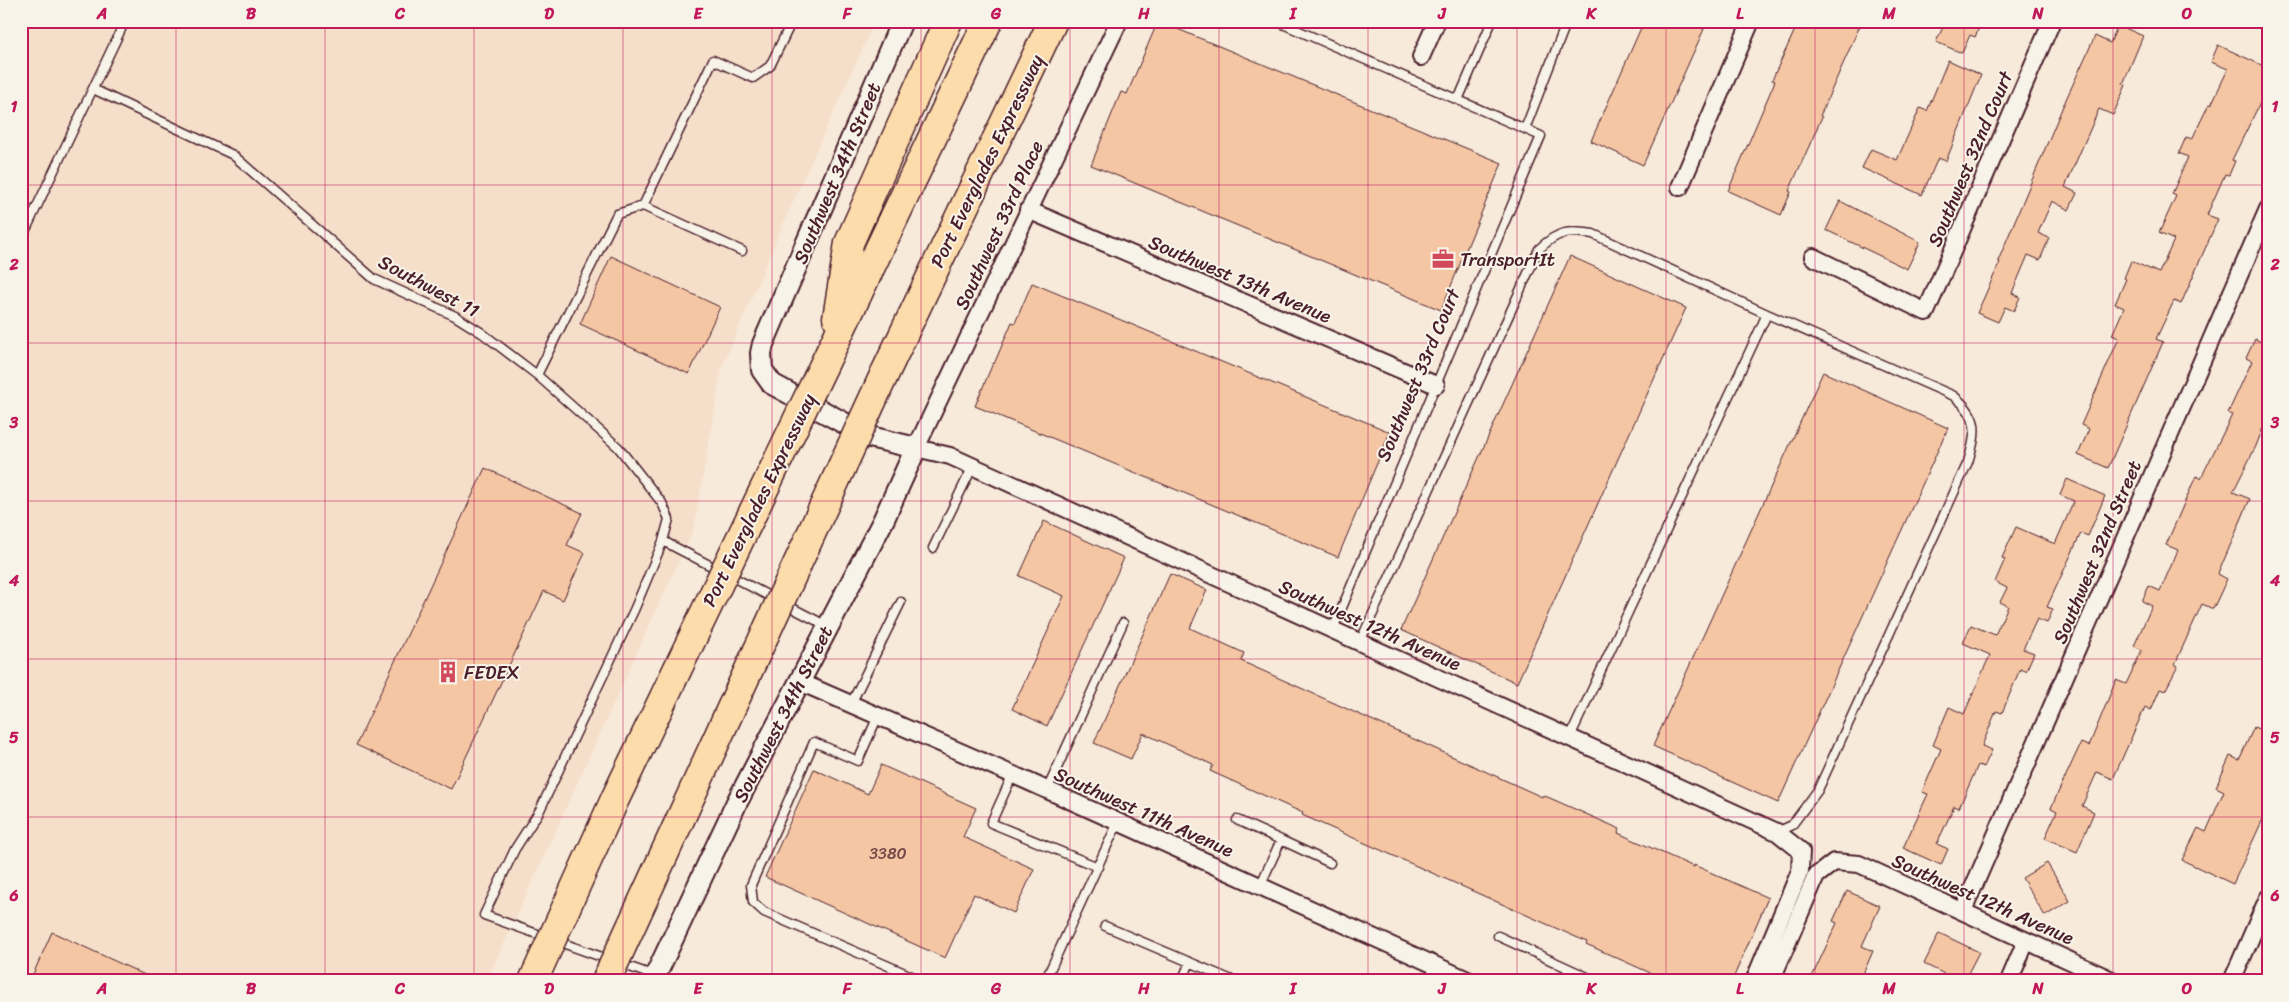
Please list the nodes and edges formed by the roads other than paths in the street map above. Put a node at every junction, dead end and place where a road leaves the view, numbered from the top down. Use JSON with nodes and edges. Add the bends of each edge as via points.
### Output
{"nodes":[{"id":1,"x":125,"y":21,"type":"edge"},
{"id":2,"x":792,"y":21,"type":"edge"},
{"id":3,"x":902,"y":21,"type":"edge"},
{"id":4,"x":948,"y":21,"type":"edge"},
{"id":5,"x":988,"y":21,"type":"edge"},
{"id":6,"x":1054,"y":21,"type":"edge"},
{"id":7,"x":1119,"y":21,"type":"edge"},
{"id":8,"x":1276,"y":21,"type":"edge"},
{"id":9,"x":1437,"y":21,"type":"edge"},
{"id":10,"x":1492,"y":21,"type":"edge"},
{"id":11,"x":1567,"y":21,"type":"edge"},
{"id":12,"x":1751,"y":21,"type":"edge"},
{"id":13,"x":2052,"y":21,"type":"edge"},
{"id":14,"x":1421,"y":58,"type":"dead end"},
{"id":15,"x":93,"y":89,"type":"junction"},
{"id":16,"x":1458,"y":100,"type":"junction"},
{"id":17,"x":1525,"y":129,"type":"junction"},
{"id":18,"x":1680,"y":187,"type":"dead end"},
{"id":19,"x":643,"y":206,"type":"junction"},
{"id":20,"x":2268,"y":209,"type":"edge"},
{"id":21,"x":1028,"y":210,"type":"junction"},
{"id":22,"x":21,"y":240,"type":"edge"},
{"id":23,"x":742,"y":251,"type":"dead end"},
{"id":24,"x":1812,"y":257,"type":"dead end"},
{"id":25,"x":1767,"y":314,"type":"junction"},
{"id":26,"x":832,"y":350,"type":"junction"},
{"id":27,"x":537,"y":375,"type":"junction"},
{"id":28,"x":1436,"y":385,"type":"junction"},
{"id":29,"x":916,"y":448,"type":"junction"},
{"id":30,"x":973,"y":466,"type":"junction"},
{"id":31,"x":664,"y":541,"type":"junction"},
{"id":32,"x":933,"y":548,"type":"dead end"},
{"id":33,"x":902,"y":602,"type":"dead end"},
{"id":34,"x":1123,"y":623,"type":"dead end"},
{"id":35,"x":828,"y":627,"type":"junction"},
{"id":36,"x":1333,"y":629,"type":"junction"},
{"id":37,"x":1360,"y":642,"type":"junction"},
{"id":38,"x":800,"y":682,"type":"junction"},
{"id":39,"x":851,"y":704,"type":"junction"},
{"id":40,"x":878,"y":716,"type":"junction"},
{"id":41,"x":1570,"y":737,"type":"junction"},
{"id":42,"x":1013,"y":774,"type":"junction"},
{"id":43,"x":1047,"y":790,"type":"junction"},
{"id":44,"x":1238,"y":820,"type":"dead end"},
{"id":45,"x":1118,"y":822,"type":"junction"},
{"id":46,"x":1777,"y":832,"type":"junction"},
{"id":47,"x":1281,"y":840,"type":"junction"},
{"id":48,"x":1330,"y":863,"type":"dead end"},
{"id":49,"x":1098,"y":867,"type":"junction"},
{"id":50,"x":1260,"y":886,"type":"junction"},
{"id":51,"x":2268,"y":898,"type":"edge"},
{"id":52,"x":1963,"y":912,"type":"junction"},
{"id":53,"x":1105,"y":926,"type":"dead end"},
{"id":54,"x":1498,"y":936,"type":"dead end"},
{"id":55,"x":2026,"y":941,"type":"junction"},
{"id":56,"x":1190,"y":962,"type":"junction"},
{"id":57,"x":1436,"y":965,"type":"junction"},
{"id":58,"x":1569,"y":969,"type":"junction"},
{"id":59,"x":654,"y":978,"type":"edge"},
{"id":60,"x":533,"y":981,"type":"edge"},
{"id":61,"x":606,"y":981,"type":"edge"},
{"id":62,"x":923,"y":981,"type":"edge"},
{"id":63,"x":1045,"y":981,"type":"edge"},
{"id":64,"x":1182,"y":981,"type":"edge"},
{"id":65,"x":1234,"y":981,"type":"edge"},
{"id":66,"x":1428,"y":981,"type":"edge"},
{"id":67,"x":1470,"y":981,"type":"edge"},
{"id":68,"x":1564,"y":981,"type":"edge"},
{"id":69,"x":1596,"y":981,"type":"edge"},
{"id":70,"x":1754,"y":981,"type":"edge"},
{"id":71,"x":1771,"y":981,"type":"edge"},
{"id":72,"x":2009,"y":981,"type":"edge"},
{"id":73,"x":2114,"y":981,"type":"edge"},
{"id":74,"x":2232,"y":981,"type":"edge"}],
"edges":[{"from":1,"to":15,"type":"lane"},
{"from":2,"to":19,"type":"lane","via":[[770,66],[753,78],[712,60]]},
{"from":3,"to":29,"type":"street","name":"Southwest 34th Street","via":[[763,344],[760,361],[772,384],[870,437]]},
{"from":4,"to":26,"type":"highway","via":[[849,243]]},
{"from":5,"to":26,"type":"highway","name":"Port Everglades Expressway"},
{"from":6,"to":61,"type":"highway","name":"Port Everglades Expressway","bridge":true,"via":[[884,375]]},
{"from":7,"to":21,"type":"street","name":"Southwest 33rd Place"},
{"from":8,"to":16,"type":"lane"},
{"from":9,"to":14,"type":"street"},
{"from":10,"to":16,"type":"lane"},
{"from":11,"to":17,"type":"lane"},
{"from":12,"to":18,"type":"street"},
{"from":13,"to":24,"type":"street","name":"Southwest 32nd Court","via":[[1926,312]]},
{"from":15,"to":22,"type":"lane"},
{"from":15,"to":27,"type":"lane","name":"Southwest 11","via":[[233,155],[374,279],[455,316]]},
{"from":16,"to":17,"type":"lane"},
{"from":17,"to":28,"type":"lane","name":"Southwest 33rd Court","via":[[1541,136]]},
{"from":19,"to":23,"type":"lane"},
{"from":19,"to":27,"type":"lane","via":[[617,214]]},
{"from":20,"to":52,"type":"street","name":"Southwest 32nd Street"},
{"from":21,"to":28,"type":"street","name":"Southwest 13th Avenue"},
{"from":21,"to":29,"type":"street","name":"Southwest 33rd Place"},
{"from":25,"to":37,"type":"lane","via":[[1593,234],[1572,230],[1552,237],[1539,249]]},
{"from":25,"to":41,"type":"lane"},
{"from":25,"to":46,"type":"lane","via":[[1954,396],[1973,416],[1975,437],[1968,462],[1818,790],[1792,825]]},
{"from":26,"to":60,"type":"highway","name":"Port Everglades Expressway","bridge":true,"via":[[615,799]]},
{"from":27,"to":31,"type":"lane","name":"Southwest 11","via":[[618,447],[662,503],[669,519]]},
{"from":28,"to":36,"type":"lane","name":"Southwest 33rd Court"},
{"from":29,"to":30,"type":"street","name":"Southwest 12th Avenue","via":[[950,456]]},
{"from":29,"to":35,"type":"street","name":"Southwest 34th Street","via":[[883,521]]},
{"from":30,"to":32,"type":"lane"},
{"from":30,"to":36,"type":"street","name":"Southwest 12th Avenue"},
{"from":31,"to":35,"type":"lane"},
{"from":31,"to":59,"type":"lane","via":[[540,810],[515,849],[484,915]]},
{"from":33,"to":39,"type":"lane"},
{"from":34,"to":43,"type":"lane"},
{"from":35,"to":38,"type":"street","name":"Southwest 34th Street"},
{"from":36,"to":37,"type":"street","name":"Southwest 12th Avenue"},
{"from":37,"to":41,"type":"street","name":"Southwest 12th Avenue"},
{"from":38,"to":39,"type":"street","name":"Southwest 11th Avenue"},
{"from":38,"to":59,"type":"street","name":"Southwest 34th Street","via":[[737,802]]},
{"from":39,"to":40,"type":"street","name":"Southwest 11th Avenue"},
{"from":40,"to":42,"type":"street","name":"Southwest 11th Avenue"},
{"from":40,"to":62,"type":"lane","via":[[858,761],[814,742],[751,885],[753,902],[764,912]]},
{"from":41,"to":46,"type":"street","name":"Southwest 12th Avenue"},
{"from":42,"to":43,"type":"street","name":"Southwest 11th Avenue"},
{"from":42,"to":49,"type":"lane","via":[[992,823]]},
{"from":43,"to":45,"type":"street","name":"Southwest 11th Avenue"},
{"from":44,"to":47,"type":"lane"},
{"from":45,"to":49,"type":"lane"},
{"from":45,"to":50,"type":"street","name":"Southwest 11th Avenue"},
{"from":46,"to":70,"type":"street","name":"Southwest 12th Avenue","via":[[1801,851],[1800,871]]},
{"from":47,"to":48,"type":"lane"},
{"from":47,"to":50,"type":"lane"},
{"from":49,"to":63,"type":"lane"},
{"from":50,"to":57,"type":"street","name":"Southwest 11th Avenue"},
{"from":51,"to":74,"type":"street"},
{"from":52,"to":55,"type":"street","name":"Southwest 12th Avenue"},
{"from":52,"to":71,"type":"street","name":"Southwest 12th Avenue","via":[[1858,864],[1834,862],[1816,876]]},
{"from":53,"to":56,"type":"lane"},
{"from":54,"to":58,"type":"lane"},
{"from":55,"to":72,"type":"street"},
{"from":55,"to":73,"type":"street","name":"Southwest 12th Avenue"},
{"from":56,"to":64,"type":"lane"},
{"from":56,"to":65,"type":"lane"},
{"from":57,"to":66,"type":"lane"},
{"from":57,"to":67,"type":"street","name":"Southwest 11th Avenue"},
{"from":58,"to":68,"type":"lane"},
{"from":58,"to":69,"type":"lane"}]}
